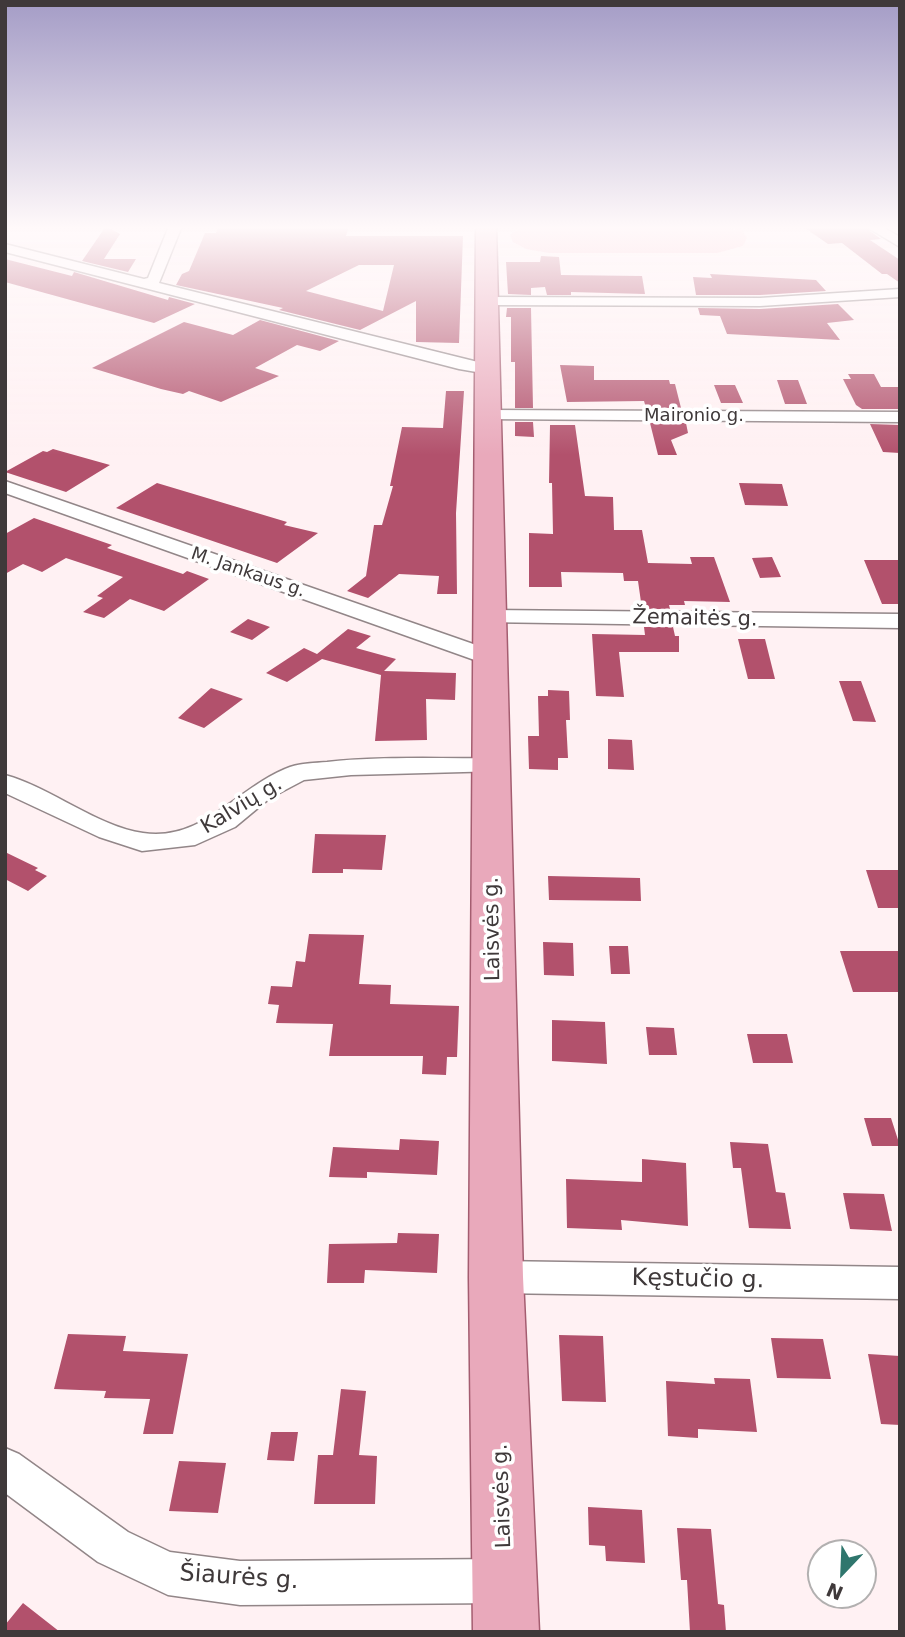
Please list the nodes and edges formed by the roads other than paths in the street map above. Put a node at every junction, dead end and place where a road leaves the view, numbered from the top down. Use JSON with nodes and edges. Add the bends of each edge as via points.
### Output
{"nodes":[{"id":1,"x":218,"y":302,"type":"edge"},
{"id":2,"x":485,"y":302,"type":"edge"},
{"id":3,"x":488,"y":369,"type":"junction"},
{"id":4,"x":489,"y":415,"type":"junction"},
{"id":5,"x":900,"y":417,"type":"edge"},
{"id":6,"x":5,"y":487,"type":"edge"},
{"id":7,"x":490,"y":617,"type":"junction"},
{"id":8,"x":900,"y":621,"type":"edge"},
{"id":9,"x":491,"y":658,"type":"junction"},
{"id":10,"x":492,"y":766,"type":"junction"},
{"id":11,"x":5,"y":783,"type":"edge"},
{"id":12,"x":496,"y":1277,"type":"junction"},
{"id":13,"x":900,"y":1283,"type":"edge"},
{"id":14,"x":5,"y":1468,"type":"edge"},
{"id":15,"x":505,"y":1581,"type":"junction"},
{"id":16,"x":506,"y":1632,"type":"edge"}],
"edges":[{"from":1,"to":3,"type":"street"},
{"from":2,"to":3,"type":"main road","name":"Laisvės g."},
{"from":3,"to":4,"type":"main road","name":"Laisvės g."},
{"from":4,"to":5,"type":"street","name":"Maironio g."},
{"from":4,"to":7,"type":"main road","name":"Laisvės g."},
{"from":6,"to":9,"type":"street","name":"M. Jankaus g."},
{"from":7,"to":8,"type":"street","name":"Žemaitės g."},
{"from":7,"to":9,"type":"main road","name":"Laisvės g."},
{"from":9,"to":10,"type":"main road","name":"Laisvės g."},
{"from":10,"to":11,"type":"street","name":"Kalvių g.","via":[[351,767],[298,774],[261,792],[226,821],[186,839],[142,842]]},
{"from":10,"to":12,"type":"main road","name":"Laisvės g."},
{"from":12,"to":13,"type":"street","name":"Kęstučio g."},
{"from":12,"to":15,"type":"main road","name":"Laisvės g."},
{"from":14,"to":15,"type":"street","name":"Šiaurės g.","via":[[113,1547],[168,1573],[240,1583]]},
{"from":15,"to":16,"type":"main road","name":"Laisvės g."}]}
